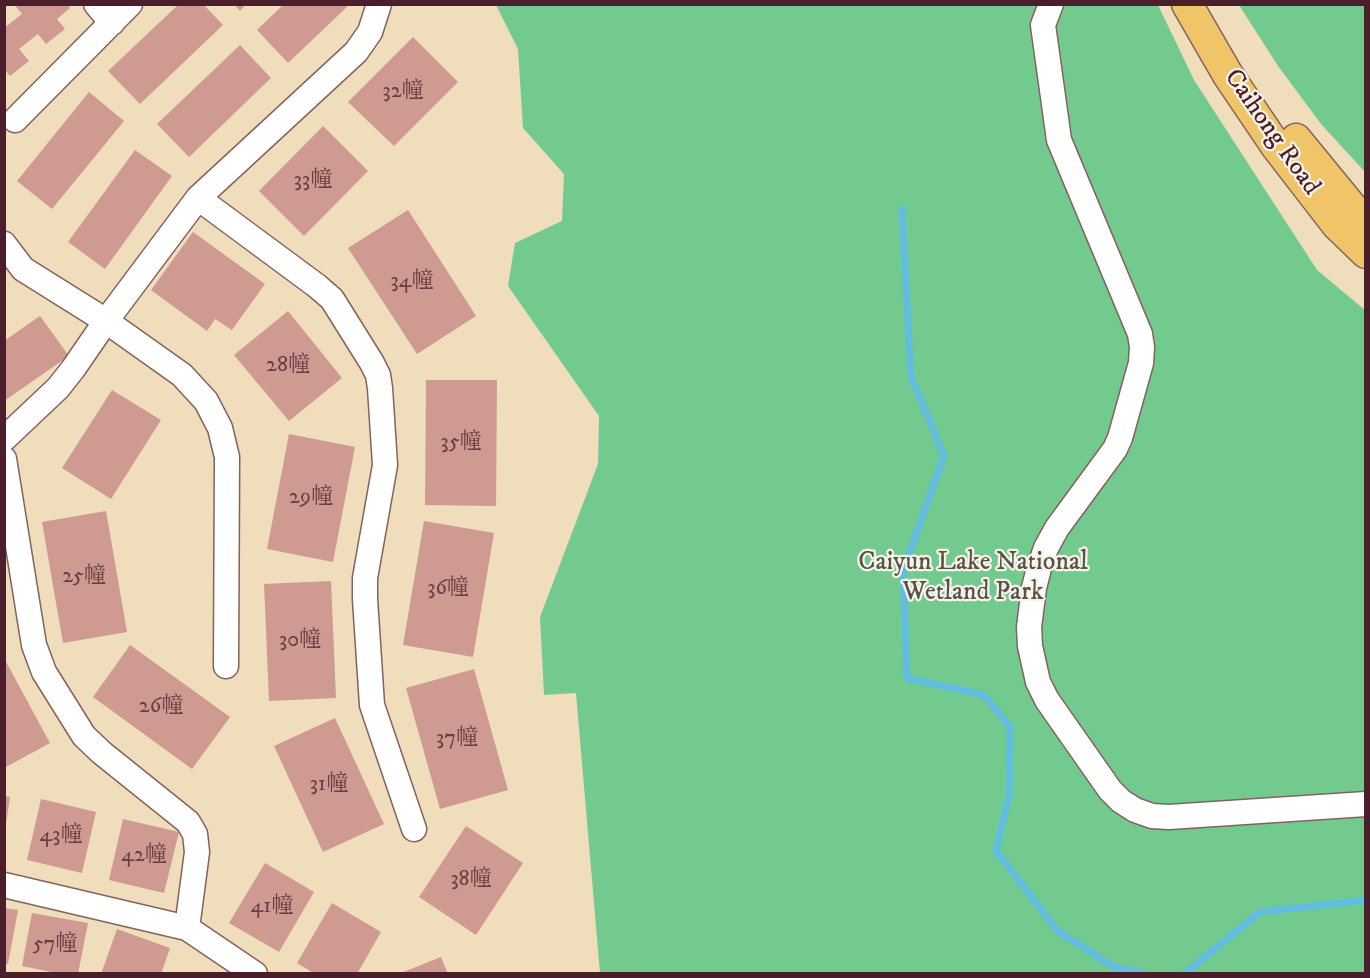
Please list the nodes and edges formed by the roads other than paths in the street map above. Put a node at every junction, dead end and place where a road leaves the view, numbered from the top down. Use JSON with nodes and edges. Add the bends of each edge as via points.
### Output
{"nodes":[{"id":1,"x":96,"y":4,"type":"edge"},
{"id":2,"x":130,"y":4,"type":"edge"},
{"id":3,"x":379,"y":4,"type":"edge"},
{"id":4,"x":1052,"y":4,"type":"edge"},
{"id":5,"x":1187,"y":4,"type":"edge"},
{"id":6,"x":1210,"y":4,"type":"edge"},
{"id":7,"x":112,"y":23,"type":"junction"},
{"id":8,"x":15,"y":120,"type":"dead end"},
{"id":9,"x":198,"y":198,"type":"junction"},
{"id":10,"x":1365,"y":222,"type":"edge"},
{"id":11,"x":4,"y":244,"type":"edge"},
{"id":12,"x":1365,"y":253,"type":"edge"},
{"id":13,"x":14,"y":275,"type":"edge"},
{"id":14,"x":106,"y":321,"type":"junction"},
{"id":15,"x":4,"y":439,"type":"edge"},
{"id":16,"x":4,"y":459,"type":"edge"},
{"id":17,"x":226,"y":666,"type":"dead end"},
{"id":18,"x":1365,"y":804,"type":"edge"},
{"id":19,"x":414,"y":830,"type":"dead end"},
{"id":20,"x":4,"y":885,"type":"edge"},
{"id":21,"x":187,"y":928,"type":"junction"},
{"id":22,"x":255,"y":974,"type":"edge"}],
"edges":[{"from":1,"to":7,"type":"lane"},
{"from":2,"to":7,"type":"lane"},
{"from":3,"to":9,"type":"lane","via":[[370,32],[356,52]]},
{"from":4,"to":18,"type":"lane","via":[[1043,26],[1059,140],[1142,347],[1141,363],[1115,449],[1057,528],[1039,568],[1029,627],[1038,682],[1110,790],[1135,810],[1169,817]]},
{"from":5,"to":12,"type":"main road","name":"Caihong Road","via":[[1276,146],[1337,225]]},
{"from":6,"to":10,"type":"main road","name":"Caihong Road","via":[[1244,63],[1298,142]]},
{"from":7,"to":8,"type":"lane"},
{"from":9,"to":14,"type":"lane"},
{"from":9,"to":19,"type":"lane","via":[[332,299],[378,375],[385,465],[365,578],[372,705]]},
{"from":11,"to":13,"type":"lane"},
{"from":13,"to":14,"type":"lane"},
{"from":14,"to":15,"type":"lane","via":[[58,388]]},
{"from":14,"to":17,"type":"lane","via":[[182,375],[206,401],[220,428],[227,456]]},
{"from":16,"to":21,"type":"lane","via":[[34,645],[44,672],[84,736],[188,822],[195,834],[197,852]]},
{"from":20,"to":21,"type":"lane"},
{"from":21,"to":22,"type":"lane"}]}
